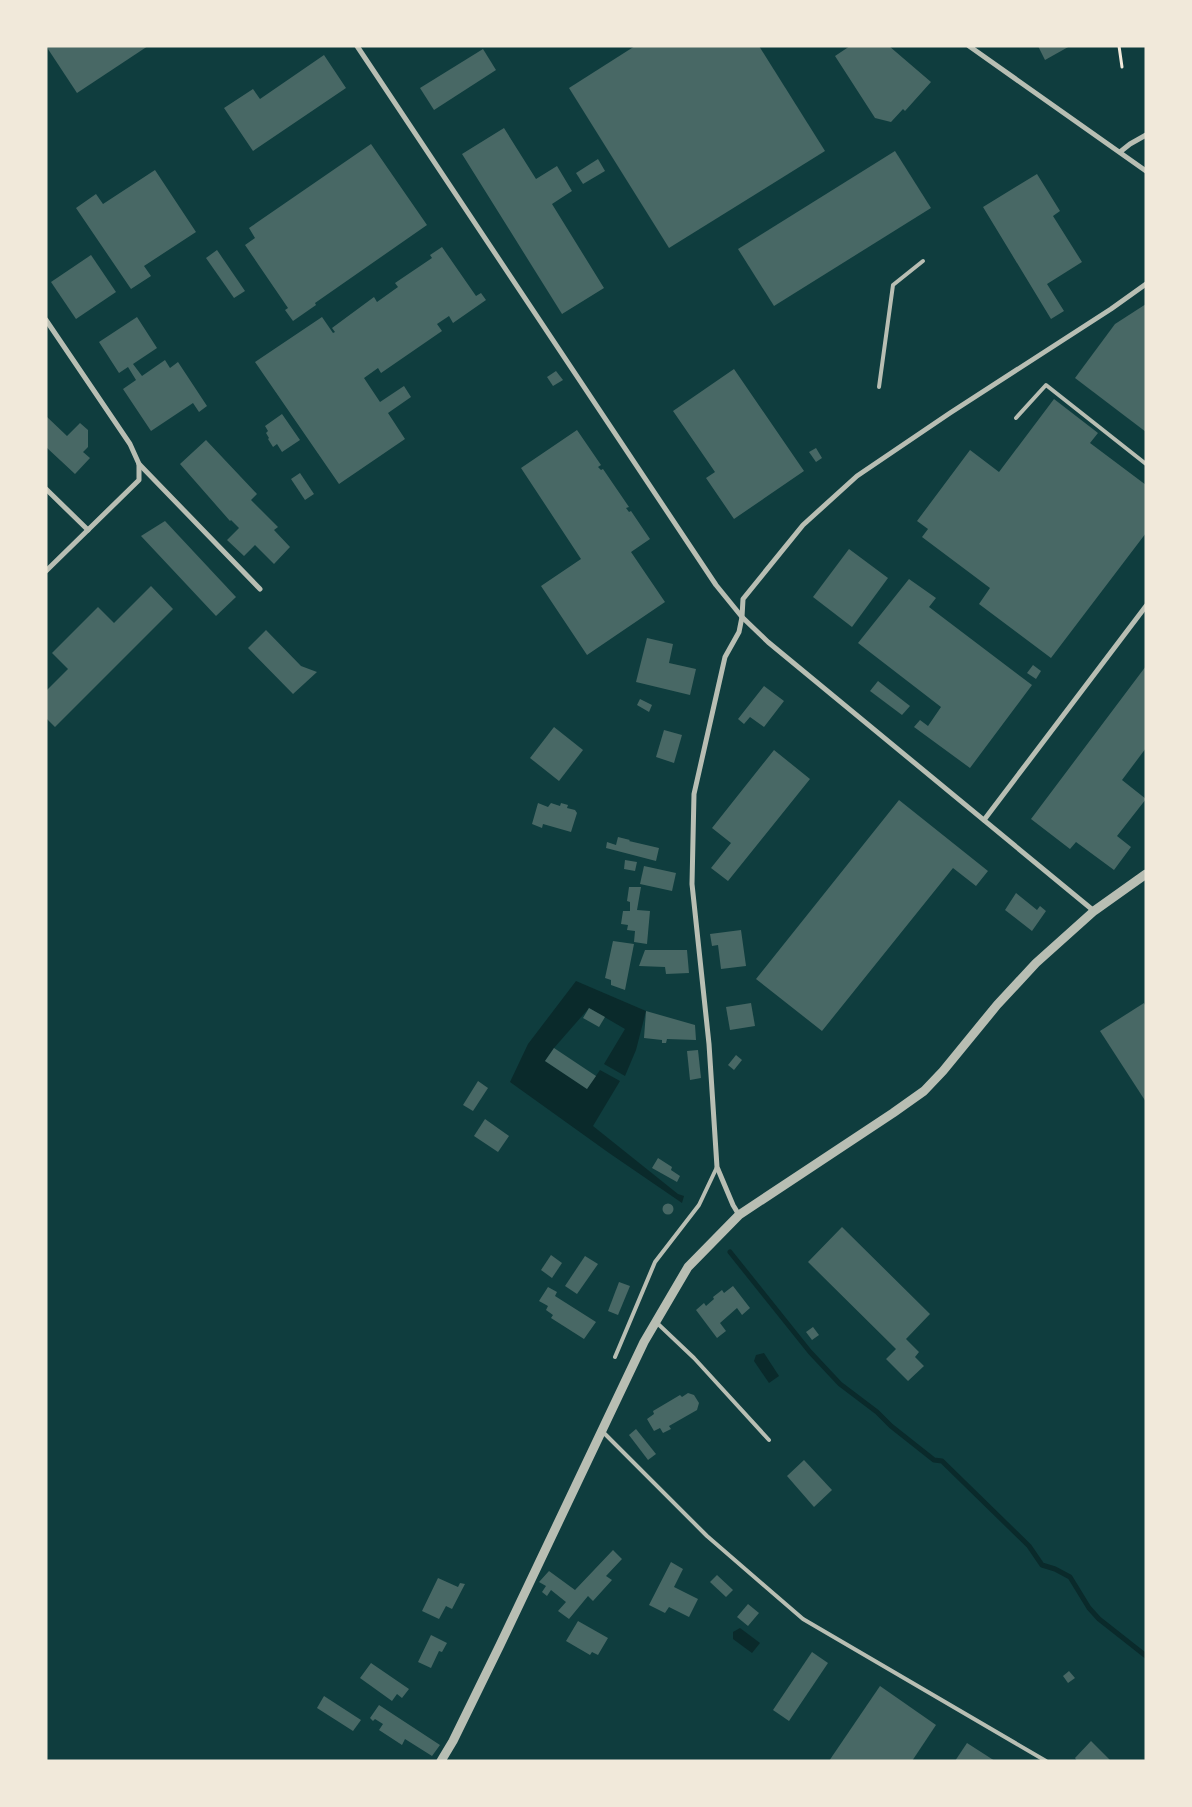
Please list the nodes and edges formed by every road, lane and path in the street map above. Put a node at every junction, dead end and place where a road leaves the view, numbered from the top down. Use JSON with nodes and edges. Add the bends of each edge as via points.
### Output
{"nodes":[{"id":1,"x":357,"y":46,"type":"edge"},
{"id":2,"x":969,"y":46,"type":"edge"},
{"id":3,"x":1119,"y":46,"type":"edge"},
{"id":4,"x":1122,"y":67,"type":"dead end"},
{"id":5,"x":1146,"y":135,"type":"edge"},
{"id":6,"x":1120,"y":152,"type":"junction"},
{"id":7,"x":1146,"y":170,"type":"edge"},
{"id":8,"x":923,"y":261,"type":"dead end"},
{"id":9,"x":1146,"y":284,"type":"edge"},
{"id":10,"x":46,"y":320,"type":"edge"},
{"id":11,"x":878,"y":387,"type":"dead end"},
{"id":12,"x":1016,"y":418,"type":"dead end"},
{"id":13,"x":139,"y":464,"type":"junction"},
{"id":14,"x":1146,"y":464,"type":"edge"},
{"id":15,"x":46,"y":488,"type":"edge"},
{"id":16,"x":88,"y":530,"type":"junction"},
{"id":17,"x":46,"y":571,"type":"edge"},
{"id":18,"x":260,"y":589,"type":"dead end"},
{"id":19,"x":1146,"y":606,"type":"edge"},
{"id":20,"x":742,"y":617,"type":"junction"},
{"id":21,"x":984,"y":820,"type":"junction"},
{"id":22,"x":1146,"y":874,"type":"edge"},
{"id":23,"x":1094,"y":912,"type":"junction"},
{"id":24,"x":717,"y":1167,"type":"junction"},
{"id":25,"x":739,"y":1215,"type":"junction"},
{"id":26,"x":656,"y":1322,"type":"junction"},
{"id":27,"x":615,"y":1357,"type":"dead end"},
{"id":28,"x":602,"y":1431,"type":"junction"},
{"id":29,"x":769,"y":1440,"type":"dead end"},
{"id":30,"x":441,"y":1761,"type":"edge"},
{"id":31,"x":1046,"y":1761,"type":"edge"}],
"edges":[{"from":1,"to":20,"type":"street","via":[[711,576]]},
{"from":2,"to":6,"type":"street"},
{"from":3,"to":4,"type":"path"},
{"from":5,"to":6,"type":"street"},
{"from":6,"to":7,"type":"street"},
{"from":8,"to":11,"type":"lane","via":[[893,285]]},
{"from":9,"to":20,"type":"street","via":[[857,476],[803,525],[743,599]]},
{"from":10,"to":13,"type":"street","via":[[130,444]]},
{"from":12,"to":14,"type":"lane","via":[[1046,385]]},
{"from":13,"to":16,"type":"street","via":[[140,480]]},
{"from":13,"to":18,"type":"street"},
{"from":15,"to":16,"type":"street"},
{"from":16,"to":17,"type":"street"},
{"from":19,"to":21,"type":"street"},
{"from":20,"to":21,"type":"street"},
{"from":20,"to":24,"type":"street","via":[[739,632],[725,657],[694,794],[692,884],[709,1044]]},
{"from":21,"to":23,"type":"street"},
{"from":22,"to":23,"type":"street"},
{"from":23,"to":25,"type":"street","via":[[1036,963],[924,1091]]},
{"from":24,"to":25,"type":"street"},
{"from":24,"to":27,"type":"lane","via":[[699,1205],[656,1262]]},
{"from":25,"to":26,"type":"street","via":[[688,1268]]},
{"from":26,"to":28,"type":"street"},
{"from":26,"to":29,"type":"lane","via":[[694,1358]]},
{"from":28,"to":30,"type":"street"},
{"from":28,"to":31,"type":"lane","via":[[707,1536],[803,1618]]}]}
